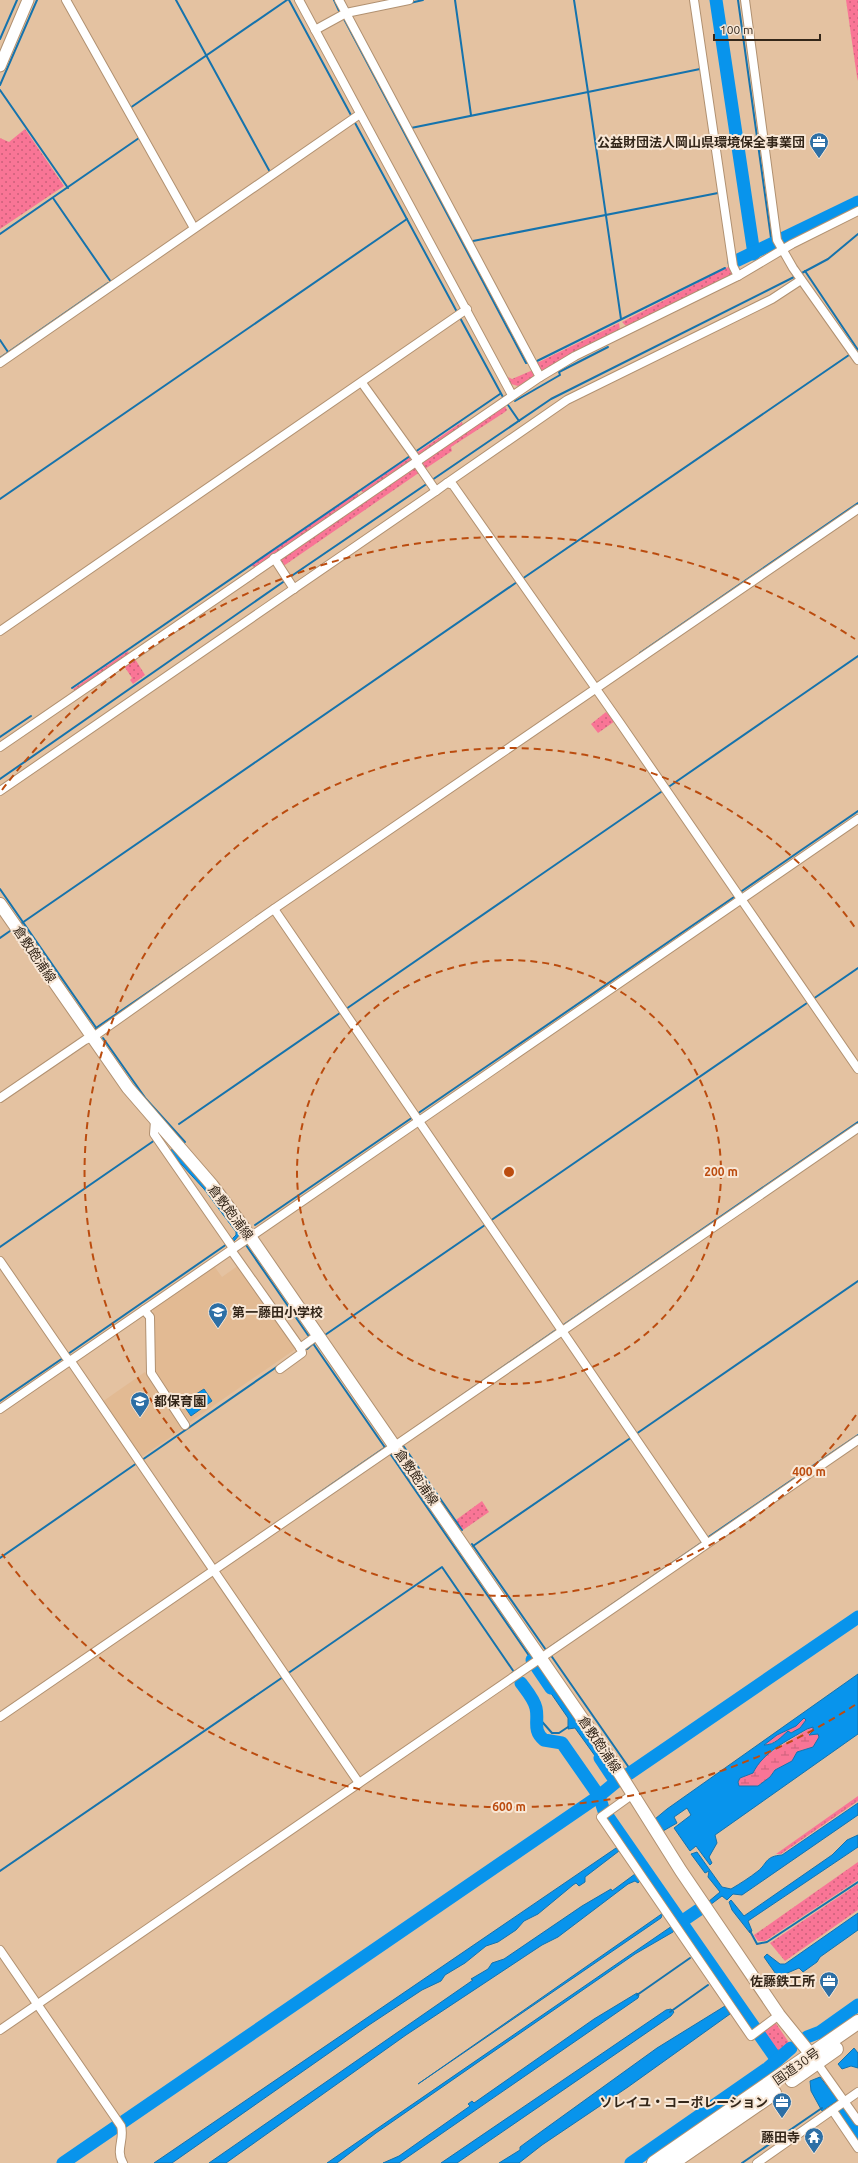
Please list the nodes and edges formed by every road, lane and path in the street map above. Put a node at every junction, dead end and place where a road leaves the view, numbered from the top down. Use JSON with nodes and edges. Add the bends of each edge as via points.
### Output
{"nodes":[{"id":1,"x":28,"y":0,"type":"edge"},
{"id":2,"x":66,"y":0,"type":"edge"},
{"id":3,"x":299,"y":0,"type":"edge"},
{"id":4,"x":339,"y":0,"type":"edge"},
{"id":5,"x":409,"y":0,"type":"edge"},
{"id":6,"x":694,"y":0,"type":"edge"},
{"id":7,"x":745,"y":0,"type":"edge"},
{"id":8,"x":345,"y":15,"type":"junction"},
{"id":9,"x":315,"y":30,"type":"junction"},
{"id":10,"x":0,"y":66,"type":"edge"},
{"id":11,"x":356,"y":117,"type":"junction"},
{"id":12,"x":858,"y":211,"type":"edge"},
{"id":13,"x":192,"y":226,"type":"junction"},
{"id":14,"x":780,"y":245,"type":"junction"},
{"id":15,"x":738,"y":276,"type":"junction"},
{"id":16,"x":799,"y":277,"type":"junction"},
{"id":17,"x":461,"y":313,"type":"junction"},
{"id":18,"x":858,"y":360,"type":"edge"},
{"id":19,"x":0,"y":363,"type":"edge"},
{"id":20,"x":540,"y":377,"type":"junction"},
{"id":21,"x":363,"y":385,"type":"junction"},
{"id":22,"x":507,"y":399,"type":"junction"},
{"id":23,"x":417,"y":462,"type":"junction"},
{"id":24,"x":447,"y":484,"type":"junction"},
{"id":25,"x":432,"y":485,"type":"junction"},
{"id":26,"x":858,"y":509,"type":"edge"},
{"id":27,"x":274,"y":558,"type":"junction"},
{"id":28,"x":289,"y":582,"type":"junction"},
{"id":29,"x":0,"y":632,"type":"edge"},
{"id":30,"x":595,"y":686,"type":"junction"},
{"id":31,"x":0,"y":747,"type":"edge"},
{"id":32,"x":0,"y":791,"type":"edge"},
{"id":33,"x":858,"y":819,"type":"edge"},
{"id":34,"x":741,"y":900,"type":"junction"},
{"id":35,"x":0,"y":904,"type":"edge"},
{"id":36,"x":274,"y":909,"type":"junction"},
{"id":37,"x":92,"y":1037,"type":"junction"},
{"id":38,"x":858,"y":1069,"type":"edge"},
{"id":39,"x":0,"y":1098,"type":"edge"},
{"id":40,"x":416,"y":1117,"type":"junction"},
{"id":41,"x":155,"y":1121,"type":"junction"},
{"id":42,"x":858,"y":1128,"type":"edge"},
{"id":43,"x":250,"y":1236,"type":"junction"},
{"id":44,"x":231,"y":1246,"type":"junction"},
{"id":45,"x":0,"y":1261,"type":"edge"},
{"id":46,"x":144,"y":1310,"type":"junction"},
{"id":47,"x":561,"y":1329,"type":"junction"},
{"id":48,"x":313,"y":1338,"type":"junction"},
{"id":49,"x":300,"y":1348,"type":"junction"},
{"id":50,"x":69,"y":1361,"type":"junction"},
{"id":51,"x":280,"y":1369,"type":"dead end"},
{"id":52,"x":0,"y":1409,"type":"edge"},
{"id":53,"x":185,"y":1425,"type":"dead end"},
{"id":54,"x":858,"y":1440,"type":"edge"},
{"id":55,"x":390,"y":1450,"type":"junction"},
{"id":56,"x":706,"y":1540,"type":"junction"},
{"id":57,"x":214,"y":1570,"type":"junction"},
{"id":58,"x":541,"y":1658,"type":"junction"},
{"id":59,"x":0,"y":1717,"type":"edge"},
{"id":60,"x":359,"y":1783,"type":"junction"},
{"id":61,"x":633,"y":1794,"type":"junction"},
{"id":62,"x":0,"y":1950,"type":"edge"},
{"id":63,"x":35,"y":2003,"type":"junction"},
{"id":64,"x":779,"y":2015,"type":"junction"},
{"id":65,"x":858,"y":2022,"type":"edge"},
{"id":66,"x":0,"y":2030,"type":"edge"},
{"id":67,"x":858,"y":2033,"type":"edge"},
{"id":68,"x":814,"y":2059,"type":"junction"},
{"id":69,"x":858,"y":2092,"type":"edge"},
{"id":70,"x":845,"y":2102,"type":"junction"},
{"id":71,"x":833,"y":2111,"type":"junction"},
{"id":72,"x":858,"y":2121,"type":"edge"},
{"id":73,"x":858,"y":2148,"type":"edge"},
{"id":74,"x":123,"y":2163,"type":"edge"},
{"id":75,"x":654,"y":2163,"type":"edge"},
{"id":76,"x":672,"y":2163,"type":"edge"},
{"id":77,"x":757,"y":2163,"type":"edge"}],
"edges":[{"from":1,"to":10,"type":"street"},
{"from":2,"to":13,"type":"street"},
{"from":3,"to":9,"type":"street"},
{"from":4,"to":8,"type":"street"},
{"from":5,"to":8,"type":"street"},
{"from":6,"to":15,"type":"street","via":[[733,266]]},
{"from":7,"to":14,"type":"street"},
{"from":8,"to":9,"type":"street"},
{"from":8,"to":20,"type":"street"},
{"from":9,"to":11,"type":"street"},
{"from":11,"to":13,"type":"street"},
{"from":11,"to":17,"type":"street"},
{"from":12,"to":14,"type":"street"},
{"from":13,"to":19,"type":"street"},
{"from":14,"to":15,"type":"street"},
{"from":14,"to":16,"type":"street"},
{"from":15,"to":20,"type":"street","via":[[575,356]]},
{"from":16,"to":18,"type":"street"},
{"from":16,"to":24,"type":"street","via":[[772,299],[567,400]]},
{"from":17,"to":21,"type":"street"},
{"from":17,"to":22,"type":"street"},
{"from":20,"to":22,"type":"street"},
{"from":21,"to":23,"type":"street"},
{"from":21,"to":29,"type":"street"},
{"from":22,"to":23,"type":"street"},
{"from":23,"to":25,"type":"street"},
{"from":23,"to":27,"type":"street"},
{"from":24,"to":25,"type":"street"},
{"from":24,"to":30,"type":"street","via":[[453,486]]},
{"from":25,"to":28,"type":"street"},
{"from":26,"to":30,"type":"street"},
{"from":27,"to":28,"type":"street"},
{"from":27,"to":31,"type":"street"},
{"from":28,"to":32,"type":"street"},
{"from":30,"to":34,"type":"street"},
{"from":30,"to":36,"type":"street"},
{"from":33,"to":34,"type":"street"},
{"from":34,"to":38,"type":"street"},
{"from":34,"to":40,"type":"street"},
{"from":35,"to":37,"type":"main road","name":"倉敷飽浦線"},
{"from":36,"to":37,"type":"street"},
{"from":36,"to":40,"type":"street"},
{"from":37,"to":39,"type":"street"},
{"from":37,"to":41,"type":"main road","name":"倉敷飽浦線"},
{"from":40,"to":43,"type":"street"},
{"from":40,"to":47,"type":"street"},
{"from":41,"to":43,"type":"main road","name":"倉敷飽浦線","via":[[212,1185]]},
{"from":41,"to":44,"type":"street","via":[[154,1134]]},
{"from":42,"to":47,"type":"street"},
{"from":43,"to":44,"type":"street"},
{"from":43,"to":48,"type":"main road","name":"倉敷飽浦線"},
{"from":44,"to":46,"type":"street"},
{"from":44,"to":49,"type":"street"},
{"from":45,"to":50,"type":"street"},
{"from":46,"to":50,"type":"street"},
{"from":46,"to":53,"type":"street","via":[[150,1317],[151,1373]]},
{"from":47,"to":55,"type":"street"},
{"from":47,"to":56,"type":"street"},
{"from":48,"to":49,"type":"street"},
{"from":48,"to":55,"type":"main road","name":"倉敷飽浦線"},
{"from":49,"to":51,"type":"street","via":[[302,1353]]},
{"from":50,"to":52,"type":"street"},
{"from":50,"to":57,"type":"street"},
{"from":54,"to":56,"type":"street"},
{"from":55,"to":57,"type":"street"},
{"from":55,"to":58,"type":"main road","name":"倉敷飽浦線"},
{"from":56,"to":58,"type":"street"},
{"from":57,"to":59,"type":"street"},
{"from":57,"to":60,"type":"street"},
{"from":58,"to":60,"type":"street"},
{"from":58,"to":61,"type":"main road","name":"倉敷飽浦線"},
{"from":60,"to":63,"type":"street"},
{"from":61,"to":64,"type":"main road","name":"倉敷飽浦線","via":[[681,1871]]},
{"from":61,"to":64,"type":"street","via":[[601,1818],[751,2036]]},
{"from":62,"to":63,"type":"street"},
{"from":63,"to":66,"type":"street"},
{"from":63,"to":74,"type":"street","via":[[119,2124],[122,2134],[119,2153]]},
{"from":64,"to":68,"type":"main road","name":"倉敷飽浦線"},
{"from":65,"to":68,"type":"highway","name":"国道30号"},
{"from":67,"to":68,"type":"highway","name":"国道30号"},
{"from":68,"to":70,"type":"street"},
{"from":68,"to":75,"type":"highway","name":"国道30号"},
{"from":68,"to":76,"type":"highway","name":"国道30号"},
{"from":69,"to":70,"type":"street"},
{"from":70,"to":71,"type":"street"},
{"from":70,"to":72,"type":"street"},
{"from":71,"to":73,"type":"street"},
{"from":71,"to":77,"type":"street"}]}
